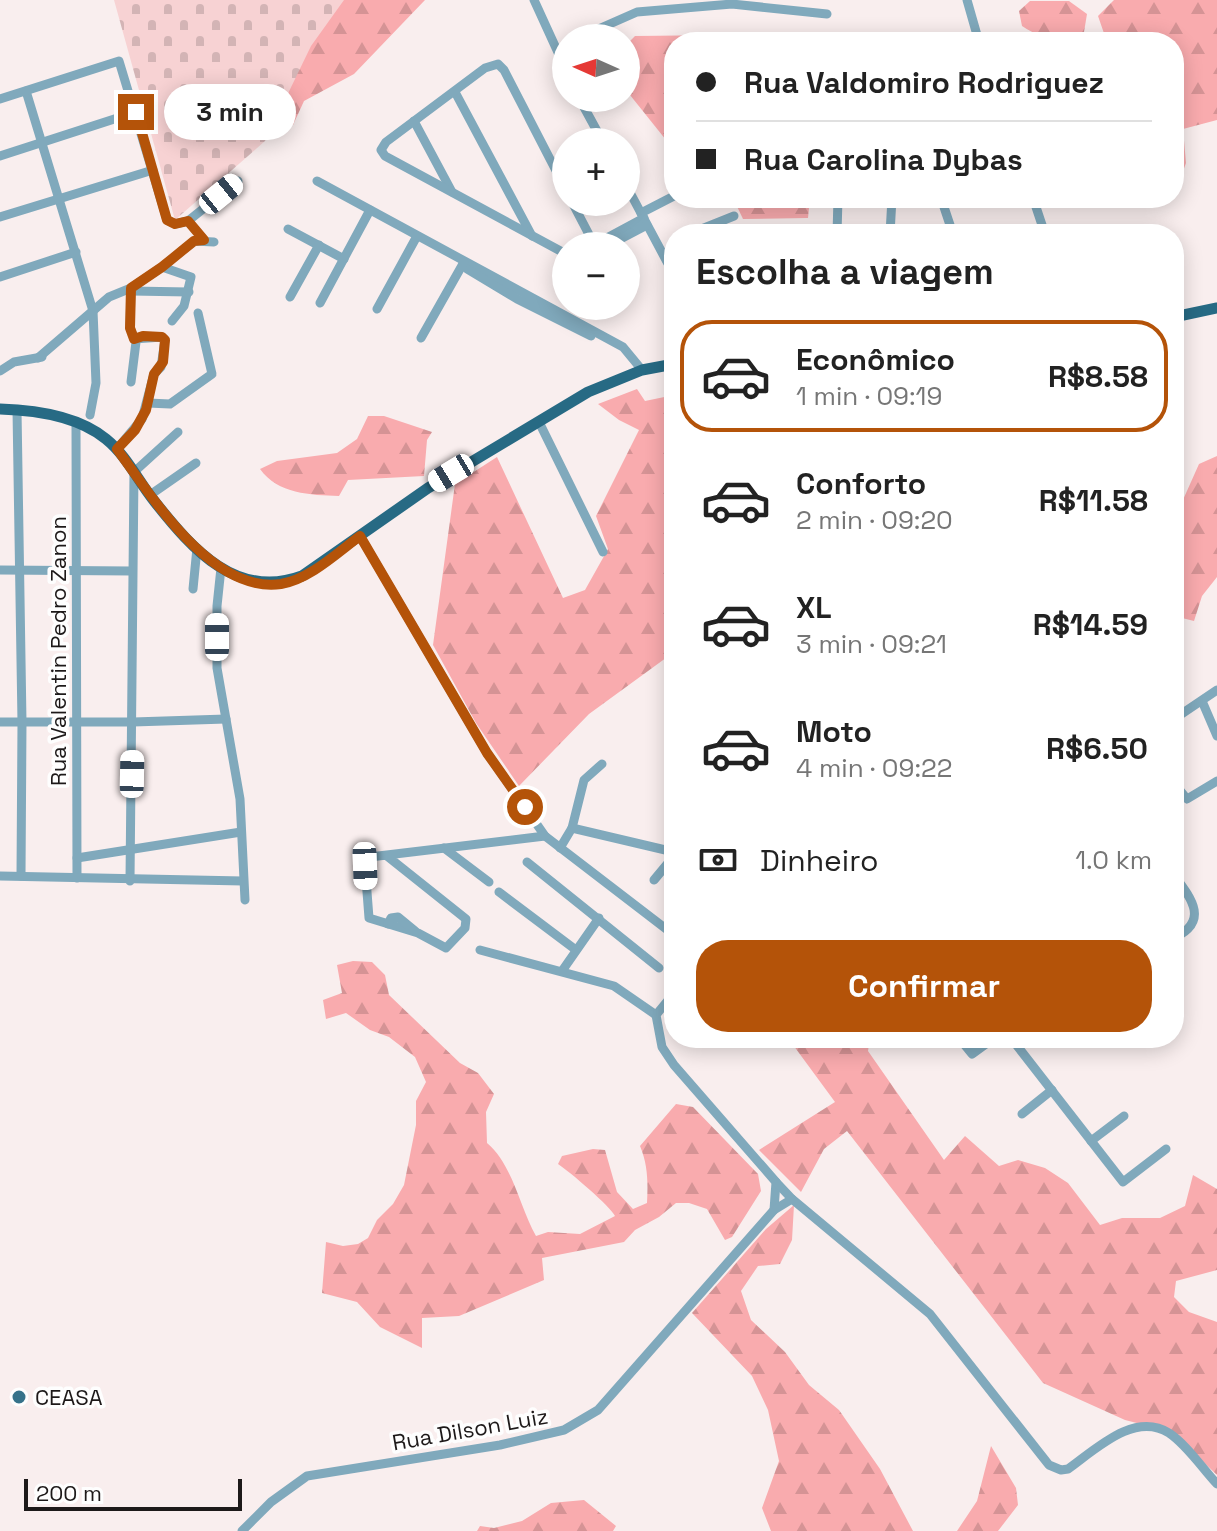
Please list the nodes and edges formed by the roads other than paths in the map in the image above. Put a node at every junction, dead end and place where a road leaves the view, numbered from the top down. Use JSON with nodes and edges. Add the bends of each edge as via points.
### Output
{"nodes":[{"id":1,"x":534,"y":0,"type":"edge"},
{"id":2,"x":967,"y":0,"type":"edge"},
{"id":3,"x":827,"y":14,"type":"dead end"},
{"id":4,"x":610,"y":24,"type":"edge"},
{"id":5,"x":976,"y":32,"type":"edge"},
{"id":6,"x":552,"y":40,"type":"edge"},
{"id":7,"x":26,"y":91,"type":"junction"},
{"id":8,"x":455,"y":92,"type":"junction"},
{"id":9,"x":0,"y":99,"type":"edge"},
{"id":10,"x":136,"y":112,"type":"junction"},
{"id":11,"x":414,"y":121,"type":"junction"},
{"id":12,"x":40,"y":142,"type":"junction"},
{"id":13,"x":0,"y":156,"type":"edge"},
{"id":14,"x":552,"y":163,"type":"edge"},
{"id":15,"x":153,"y":170,"type":"junction"},
{"id":16,"x":238,"y":181,"type":"dead end"},
{"id":17,"x":317,"y":181,"type":"dead end"},
{"id":18,"x":452,"y":192,"type":"junction"},
{"id":19,"x":57,"y":198,"type":"junction"},
{"id":20,"x":664,"y":204,"type":"edge"},
{"id":21,"x":370,"y":210,"type":"junction"},
{"id":22,"x":640,"y":211,"type":"edge"},
{"id":23,"x":734,"y":216,"type":"dead end"},
{"id":24,"x":0,"y":217,"type":"edge"},
{"id":25,"x":644,"y":219,"type":"junction"},
{"id":26,"x":188,"y":221,"type":"junction"},
{"id":27,"x":714,"y":224,"type":"edge"},
{"id":28,"x":288,"y":229,"type":"dead end"},
{"id":29,"x":620,"y":232,"type":"edge"},
{"id":30,"x":626,"y":232,"type":"edge"},
{"id":31,"x":417,"y":236,"type":"junction"},
{"id":32,"x":532,"y":236,"type":"junction"},
{"id":33,"x":319,"y":245,"type":"junction"},
{"id":34,"x":552,"y":247,"type":"edge"},
{"id":35,"x":76,"y":252,"type":"junction"},
{"id":36,"x":664,"y":256,"type":"edge"},
{"id":37,"x":344,"y":259,"type":"junction"},
{"id":38,"x":463,"y":264,"type":"junction"},
{"id":39,"x":162,"y":267,"type":"junction"},
{"id":40,"x":0,"y":277,"type":"edge"},
{"id":41,"x":131,"y":289,"type":"junction"},
{"id":42,"x":189,"y":292,"type":"junction"},
{"id":43,"x":290,"y":297,"type":"dead end"},
{"id":44,"x":320,"y":303,"type":"dead end"},
{"id":45,"x":1217,"y":308,"type":"edge"},
{"id":46,"x":377,"y":309,"type":"dead end"},
{"id":47,"x":93,"y":311,"type":"junction"},
{"id":48,"x":198,"y":313,"type":"dead end"},
{"id":49,"x":1184,"y":315,"type":"edge"},
{"id":50,"x":172,"y":321,"type":"dead end"},
{"id":51,"x":421,"y":338,"type":"dead end"},
{"id":52,"x":134,"y":339,"type":"junction"},
{"id":53,"x":664,"y":366,"type":"edge"},
{"id":54,"x":642,"y":370,"type":"junction"},
{"id":55,"x":0,"y":371,"type":"edge"},
{"id":56,"x":131,"y":382,"type":"dead end"},
{"id":57,"x":148,"y":403,"type":"junction"},
{"id":58,"x":0,"y":409,"type":"edge"},
{"id":59,"x":17,"y":410,"type":"junction"},
{"id":60,"x":90,"y":415,"type":"dead end"},
{"id":61,"x":539,"y":422,"type":"junction"},
{"id":62,"x":76,"y":423,"type":"junction"},
{"id":63,"x":178,"y":432,"type":"dead end"},
{"id":64,"x":117,"y":449,"type":"junction"},
{"id":65,"x":196,"y":463,"type":"dead end"},
{"id":66,"x":134,"y":472,"type":"junction"},
{"id":67,"x":150,"y":495,"type":"junction"},
{"id":68,"x":360,"y":536,"type":"junction"},
{"id":69,"x":197,"y":548,"type":"junction"},
{"id":70,"x":603,"y":552,"type":"dead end"},
{"id":71,"x":221,"y":568,"type":"junction"},
{"id":72,"x":0,"y":570,"type":"edge"},
{"id":73,"x":19,"y":570,"type":"junction"},
{"id":74,"x":76,"y":570,"type":"junction"},
{"id":75,"x":132,"y":571,"type":"junction"},
{"id":76,"x":193,"y":589,"type":"dead end"},
{"id":77,"x":1217,"y":690,"type":"edge"},
{"id":78,"x":1202,"y":701,"type":"junction"},
{"id":79,"x":1184,"y":713,"type":"edge"},
{"id":80,"x":226,"y":719,"type":"junction"},
{"id":81,"x":0,"y":722,"type":"edge"},
{"id":82,"x":22,"y":722,"type":"junction"},
{"id":83,"x":76,"y":722,"type":"junction"},
{"id":84,"x":133,"y":722,"type":"junction"},
{"id":85,"x":1217,"y":736,"type":"edge"},
{"id":86,"x":602,"y":764,"type":"dead end"},
{"id":87,"x":1217,"y":781,"type":"edge"},
{"id":88,"x":1184,"y":795,"type":"edge"},
{"id":89,"x":572,"y":828,"type":"junction"},
{"id":90,"x":241,"y":832,"type":"junction"},
{"id":91,"x":545,"y":836,"type":"junction"},
{"id":92,"x":444,"y":848,"type":"junction"},
{"id":93,"x":560,"y":848,"type":"junction"},
{"id":94,"x":131,"y":849,"type":"junction"},
{"id":95,"x":664,"y":851,"type":"edge"},
{"id":96,"x":387,"y":856,"type":"junction"},
{"id":97,"x":77,"y":858,"type":"junction"},
{"id":98,"x":527,"y":862,"type":"dead end"},
{"id":99,"x":664,"y":867,"type":"edge"},
{"id":100,"x":0,"y":876,"type":"edge"},
{"id":101,"x":21,"y":876,"type":"junction"},
{"id":102,"x":77,"y":878,"type":"junction"},
{"id":103,"x":654,"y":880,"type":"dead end"},
{"id":104,"x":130,"y":881,"type":"junction"},
{"id":105,"x":243,"y":881,"type":"junction"},
{"id":106,"x":489,"y":882,"type":"dead end"},
{"id":107,"x":1184,"y":889,"type":"edge"},
{"id":108,"x":499,"y":892,"type":"dead end"},
{"id":109,"x":245,"y":900,"type":"dead end"},
{"id":110,"x":599,"y":918,"type":"junction"},
{"id":111,"x":664,"y":927,"type":"edge"},
{"id":112,"x":1184,"y":931,"type":"edge"},
{"id":113,"x":480,"y":950,"type":"dead end"},
{"id":114,"x":576,"y":950,"type":"junction"},
{"id":115,"x":659,"y":968,"type":"dead end"},
{"id":116,"x":562,"y":971,"type":"junction"},
{"id":117,"x":664,"y":1005,"type":"edge"},
{"id":118,"x":656,"y":1015,"type":"junction"},
{"id":119,"x":1019,"y":1048,"type":"edge"},
{"id":120,"x":1052,"y":1090,"type":"junction"},
{"id":121,"x":1022,"y":1114,"type":"dead end"},
{"id":122,"x":1124,"y":1116,"type":"dead end"},
{"id":123,"x":1091,"y":1141,"type":"junction"},
{"id":124,"x":1166,"y":1149,"type":"dead end"},
{"id":125,"x":776,"y":1182,"type":"junction"},
{"id":126,"x":792,"y":1199,"type":"junction"},
{"id":127,"x":774,"y":1210,"type":"junction"},
{"id":128,"x":1217,"y":1484,"type":"edge"},
{"id":129,"x":242,"y":1531,"type":"edge"}],
"edges":[{"from":1,"to":6,"type":"street"},
{"from":2,"to":5,"type":"street"},
{"from":3,"to":4,"type":"street","via":[[732,4],[637,12]]},
{"from":7,"to":9,"type":"street"},
{"from":7,"to":10,"type":"street","via":[[119,61]]},
{"from":7,"to":12,"type":"street"},
{"from":8,"to":11,"type":"street"},
{"from":8,"to":14,"type":"street","via":[[489,66],[501,66]]},
{"from":8,"to":32,"type":"street"},
{"from":10,"to":12,"type":"street"},
{"from":10,"to":15,"type":"street"},
{"from":11,"to":18,"type":"street"},
{"from":11,"to":18,"type":"street","via":[[384,144],[381,153]]},
{"from":12,"to":13,"type":"street"},
{"from":12,"to":19,"type":"street"},
{"from":15,"to":19,"type":"street"},
{"from":15,"to":26,"type":"street","via":[[167,220]]},
{"from":16,"to":26,"type":"street"},
{"from":17,"to":21,"type":"street"},
{"from":18,"to":32,"type":"street"},
{"from":19,"to":24,"type":"street"},
{"from":19,"to":35,"type":"street"},
{"from":20,"to":25,"type":"street"},
{"from":21,"to":31,"type":"street"},
{"from":21,"to":37,"type":"street"},
{"from":22,"to":25,"type":"street"},
{"from":23,"to":27,"type":"street"},
{"from":25,"to":29,"type":"street"},
{"from":25,"to":30,"type":"street"},
{"from":25,"to":36,"type":"street"},
{"from":26,"to":39,"type":"street","via":[[209,241],[194,241]]},
{"from":28,"to":33,"type":"street"},
{"from":31,"to":38,"type":"street"},
{"from":31,"to":46,"type":"street"},
{"from":32,"to":34,"type":"street"},
{"from":33,"to":37,"type":"street"},
{"from":33,"to":43,"type":"street"},
{"from":35,"to":40,"type":"street"},
{"from":35,"to":47,"type":"street"},
{"from":37,"to":44,"type":"street"},
{"from":38,"to":51,"type":"street"},
{"from":38,"to":54,"type":"street","via":[[631,354]]},
{"from":39,"to":41,"type":"street"},
{"from":39,"to":42,"type":"street","via":[[191,277]]},
{"from":41,"to":42,"type":"street"},
{"from":41,"to":47,"type":"street","via":[[109,297]]},
{"from":41,"to":52,"type":"street"},
{"from":42,"to":50,"type":"street"},
{"from":45,"to":49,"type":"main road"},
{"from":47,"to":55,"type":"street","via":[[41,358],[14,362]]},
{"from":47,"to":60,"type":"street","via":[[96,383]]},
{"from":48,"to":57,"type":"street","via":[[212,374],[170,404]]},
{"from":52,"to":56,"type":"street"},
{"from":52,"to":57,"type":"street","via":[[165,340]]},
{"from":53,"to":54,"type":"main road"},
{"from":54,"to":61,"type":"main road","via":[[588,392]]},
{"from":57,"to":64,"type":"street"},
{"from":58,"to":59,"type":"main road"},
{"from":59,"to":62,"type":"main road"},
{"from":59,"to":73,"type":"street"},
{"from":61,"to":68,"type":"main road"},
{"from":61,"to":70,"type":"street"},
{"from":62,"to":64,"type":"main road","via":[[104,436]]},
{"from":62,"to":74,"type":"street","name":"Rua Valentin Pedro Zanon"},
{"from":63,"to":66,"type":"street"},
{"from":64,"to":66,"type":"main road"},
{"from":65,"to":67,"type":"street"},
{"from":66,"to":67,"type":"main road"},
{"from":66,"to":75,"type":"street"},
{"from":67,"to":69,"type":"main road"},
{"from":68,"to":71,"type":"main road","via":[[282,584],[248,581]]},
{"from":68,"to":91,"type":"street","via":[[487,753]]},
{"from":69,"to":71,"type":"main road"},
{"from":69,"to":76,"type":"street"},
{"from":71,"to":80,"type":"street","via":[[217,668]]},
{"from":72,"to":73,"type":"street"},
{"from":73,"to":74,"type":"street"},
{"from":73,"to":82,"type":"street"},
{"from":74,"to":75,"type":"street"},
{"from":74,"to":83,"type":"street","name":"Rua Valentin Pedro Zanon"},
{"from":75,"to":84,"type":"street"},
{"from":77,"to":78,"type":"street"},
{"from":78,"to":79,"type":"street"},
{"from":78,"to":85,"type":"street"},
{"from":80,"to":84,"type":"street"},
{"from":80,"to":90,"type":"street"},
{"from":81,"to":82,"type":"street"},
{"from":82,"to":83,"type":"street"},
{"from":82,"to":101,"type":"street"},
{"from":83,"to":84,"type":"street"},
{"from":83,"to":97,"type":"street","name":"Rua Valentin Pedro Zanon"},
{"from":84,"to":94,"type":"street"},
{"from":86,"to":89,"type":"street","via":[[584,780]]},
{"from":87,"to":88,"type":"street","via":[[1187,799]]},
{"from":89,"to":93,"type":"street"},
{"from":89,"to":95,"type":"street"},
{"from":90,"to":94,"type":"street"},
{"from":90,"to":105,"type":"street"},
{"from":91,"to":92,"type":"street"},
{"from":91,"to":93,"type":"street"},
{"from":92,"to":96,"type":"street"},
{"from":92,"to":106,"type":"street"},
{"from":93,"to":111,"type":"street"},
{"from":94,"to":97,"type":"street"},
{"from":94,"to":104,"type":"street"},
{"from":96,"to":96,"type":"street","via":[[370,857],[365,866],[368,916],[446,948],[467,921]]},
{"from":97,"to":102,"type":"street","name":"Rua Valentin Pedro Zanon"},
{"from":98,"to":110,"type":"street"},
{"from":99,"to":103,"type":"street"},
{"from":100,"to":101,"type":"street"},
{"from":101,"to":102,"type":"street"},
{"from":102,"to":104,"type":"street"},
{"from":104,"to":105,"type":"street"},
{"from":105,"to":109,"type":"street"},
{"from":107,"to":112,"type":"street","via":[[1195,918]]},
{"from":108,"to":114,"type":"street"},
{"from":110,"to":114,"type":"street"},
{"from":110,"to":115,"type":"street"},
{"from":113,"to":116,"type":"street"},
{"from":114,"to":116,"type":"street"},
{"from":116,"to":118,"type":"street","via":[[621,989]]},
{"from":117,"to":118,"type":"street"},
{"from":118,"to":125,"type":"street","via":[[662,1047],[674,1065]]},
{"from":119,"to":120,"type":"street"},
{"from":120,"to":121,"type":"street"},
{"from":120,"to":123,"type":"street"},
{"from":122,"to":123,"type":"street"},
{"from":123,"to":124,"type":"street","via":[[1123,1182]]},
{"from":125,"to":126,"type":"street"},
{"from":125,"to":127,"type":"street"},
{"from":126,"to":127,"type":"street","name":"Rua Dilson Luiz"},
{"from":126,"to":128,"type":"street","via":[[930,1314],[1049,1465],[1068,1469],[1113,1437],[1133,1427],[1149,1427],[1171,1434]]},
{"from":127,"to":129,"type":"street","name":"Rua Dilson Luiz","via":[[598,1410],[564,1430],[500,1445],[307,1476]]}]}
